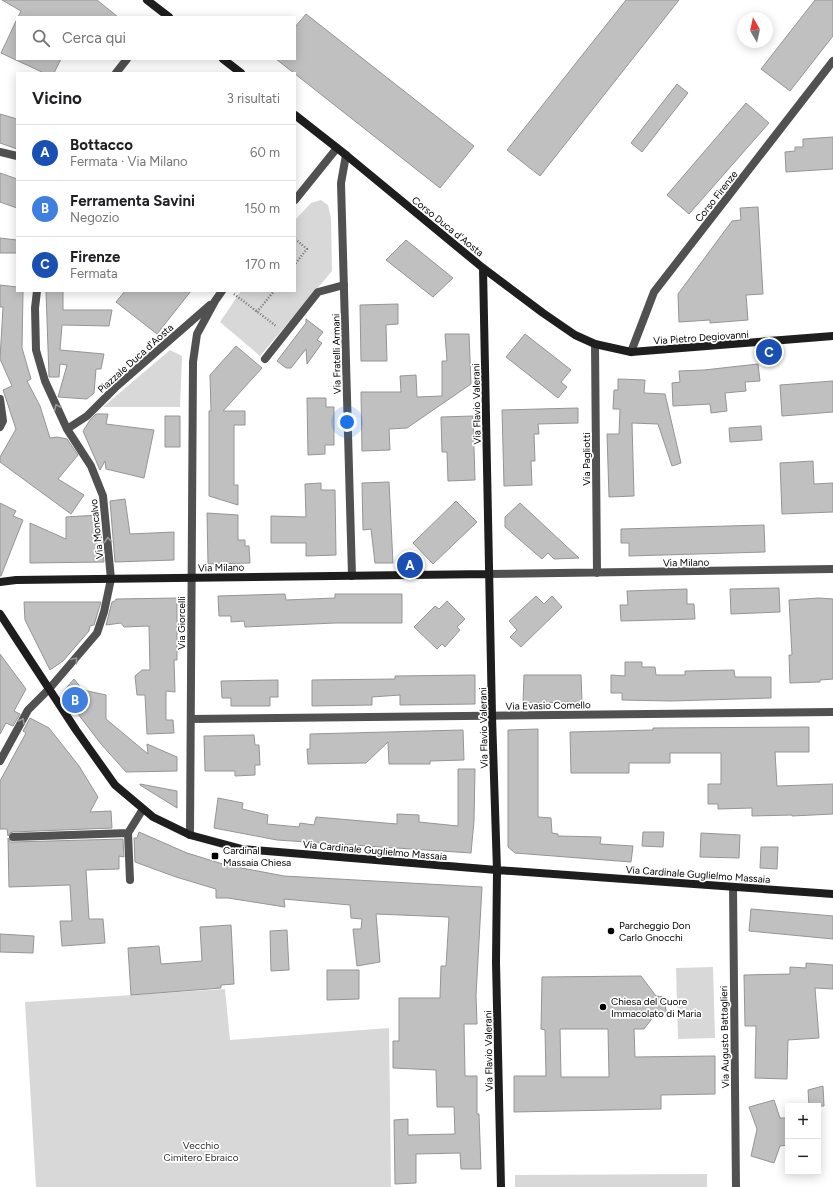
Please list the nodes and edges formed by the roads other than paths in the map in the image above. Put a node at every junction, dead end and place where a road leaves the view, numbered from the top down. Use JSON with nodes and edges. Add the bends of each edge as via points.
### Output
{"nodes":[{"id":1,"x":147,"y":0,"type":"edge"},
{"id":2,"x":164,"y":16,"type":"edge"},
{"id":3,"x":126,"y":60,"type":"edge"},
{"id":4,"x":224,"y":60,"type":"edge"},
{"id":5,"x":833,"y":61,"type":"edge"},
{"id":6,"x":117,"y":72,"type":"edge"},
{"id":7,"x":240,"y":72,"type":"edge"},
{"id":8,"x":296,"y":116,"type":"edge"},
{"id":9,"x":336,"y":148,"type":"junction"},
{"id":10,"x":0,"y":152,"type":"edge"},
{"id":11,"x":346,"y":155,"type":"junction"},
{"id":12,"x":16,"y":156,"type":"edge"},
{"id":13,"x":296,"y":199,"type":"edge"},
{"id":14,"x":483,"y":268,"type":"junction"},
{"id":15,"x":344,"y":285,"type":"junction"},
{"id":16,"x":37,"y":292,"type":"edge"},
{"id":17,"x":221,"y":292,"type":"edge"},
{"id":18,"x":215,"y":300,"type":"junction"},
{"id":19,"x":833,"y":336,"type":"edge"},
{"id":20,"x":595,"y":344,"type":"junction"},
{"id":21,"x":631,"y":352,"type":"junction"},
{"id":22,"x":265,"y":359,"type":"dead end"},
{"id":23,"x":0,"y":399,"type":"edge"},
{"id":24,"x":192,"y":410,"type":"joint"},
{"id":25,"x":0,"y":426,"type":"edge"},
{"id":26,"x":67,"y":429,"type":"junction"},
{"id":27,"x":833,"y":569,"type":"edge"},
{"id":28,"x":597,"y":573,"type":"junction"},
{"id":29,"x":489,"y":574,"type":"junction"},
{"id":30,"x":352,"y":576,"type":"junction"},
{"id":31,"x":191,"y":578,"type":"junction"},
{"id":32,"x":111,"y":579,"type":"junction"},
{"id":33,"x":0,"y":582,"type":"edge"},
{"id":34,"x":0,"y":614,"type":"edge"},
{"id":35,"x":49,"y":689,"type":"junction"},
{"id":36,"x":833,"y":712,"type":"edge"},
{"id":37,"x":492,"y":716,"type":"junction"},
{"id":38,"x":191,"y":718,"type":"junction"},
{"id":39,"x":1,"y":757,"type":"edge"},
{"id":40,"x":143,"y":809,"type":"junction"},
{"id":41,"x":128,"y":833,"type":"junction"},
{"id":42,"x":190,"y":835,"type":"junction"},
{"id":43,"x":13,"y":837,"type":"dead end"},
{"id":44,"x":497,"y":870,"type":"junction"},
{"id":45,"x":130,"y":880,"type":"dead end"},
{"id":46,"x":733,"y":887,"type":"junction"},
{"id":47,"x":833,"y":894,"type":"edge"},
{"id":48,"x":501,"y":1187,"type":"edge"},
{"id":49,"x":736,"y":1187,"type":"edge"}],
"edges":[{"from":1,"to":2,"type":"street"},
{"from":3,"to":6,"type":"street"},
{"from":4,"to":7,"type":"street"},
{"from":5,"to":21,"type":"street","name":"Corso Firenze","via":[[654,292]]},
{"from":8,"to":9,"type":"street","name":"Corso Duca d'Aosta"},
{"from":9,"to":11,"type":"street","name":"Corso Duca d'Aosta"},
{"from":9,"to":13,"type":"street"},
{"from":10,"to":12,"type":"street"},
{"from":11,"to":14,"type":"street","name":"Corso Duca d'Aosta"},
{"from":11,"to":15,"type":"street","name":"Via Fratelli Armani","via":[[341,183]]},
{"from":14,"to":20,"type":"street","name":"Corso Duca d'Aosta","via":[[575,335]]},
{"from":14,"to":29,"type":"street","name":"Via Flavio Valerani"},
{"from":15,"to":22,"type":"street","via":[[318,292]]},
{"from":15,"to":30,"type":"street","name":"Via Fratelli Armani"},
{"from":26,"to":16,"type":"street","name":"Via Moncalvo","one_way":true,"via":[[45,381],[36,350]]},
{"from":17,"to":18,"type":"street","name":"Piazzale Duca d'Aosta"},
{"from":18,"to":24,"type":"street","name":"Piazzale Duca d'Aosta","via":[[196,334]]},
{"from":18,"to":26,"type":"street","name":"Piazzale Duca d'Aosta","via":[[117,386],[87,416]]},
{"from":19,"to":21,"type":"street","name":"Via Pietro Degiovanni"},
{"from":20,"to":21,"type":"street","name":"Via Pietro Degiovanni"},
{"from":20,"to":28,"type":"street","name":"Via Pagliotti"},
{"from":23,"to":25,"type":"street","via":[[3,421]]},
{"from":24,"to":31,"type":"street","name":"Via Giorcelli"},
{"from":32,"to":26,"type":"street","name":"Via Moncalvo","one_way":true,"via":[[103,496],[91,466]]},
{"from":27,"to":28,"type":"street","name":"Via Milano"},
{"from":28,"to":29,"type":"street","name":"Via Milano"},
{"from":29,"to":30,"type":"street","name":"Via Milano"},
{"from":29,"to":37,"type":"street","name":"Via Flavio Valerani"},
{"from":30,"to":31,"type":"street","name":"Via Milano"},
{"from":31,"to":32,"type":"street","name":"Via Milano"},
{"from":31,"to":38,"type":"street","name":"Via Giorcelli"},
{"from":32,"to":33,"type":"street","name":"Via Milano"},
{"from":35,"to":32,"type":"street","name":"Via Moncalvo","one_way":true,"via":[[96,633],[104,612]]},
{"from":34,"to":35,"type":"street","name":"Via Cardinale Guglielmo Massaia"},
{"from":39,"to":35,"type":"street","name":"Via Moncalvo","one_way":true,"via":[[28,710]]},
{"from":35,"to":40,"type":"street","name":"Via Cardinale Guglielmo Massaia","via":[[115,786]]},
{"from":36,"to":37,"type":"street","name":"Via Evasio Comello"},
{"from":37,"to":38,"type":"street","name":"Via Evasio Comello"},
{"from":37,"to":44,"type":"street","name":"Via Flavio Valerani"},
{"from":38,"to":42,"type":"street","name":"Via Giorcelli"},
{"from":40,"to":41,"type":"street"},
{"from":40,"to":42,"type":"street","name":"Via Cardinale Guglielmo Massaia","via":[[153,818]]},
{"from":41,"to":43,"type":"street"},
{"from":41,"to":45,"type":"street"},
{"from":42,"to":44,"type":"street","name":"Via Cardinale Guglielmo Massaia","via":[[242,849]]},
{"from":44,"to":46,"type":"street","name":"Via Cardinale Guglielmo Massaia"},
{"from":44,"to":48,"type":"street","name":"Via Flavio Valerani","via":[[496,962]]},
{"from":46,"to":47,"type":"street","name":"Via Cardinale Guglielmo Massaia"},
{"from":46,"to":49,"type":"street","name":"Via Augusto Battaglieri"}]}
